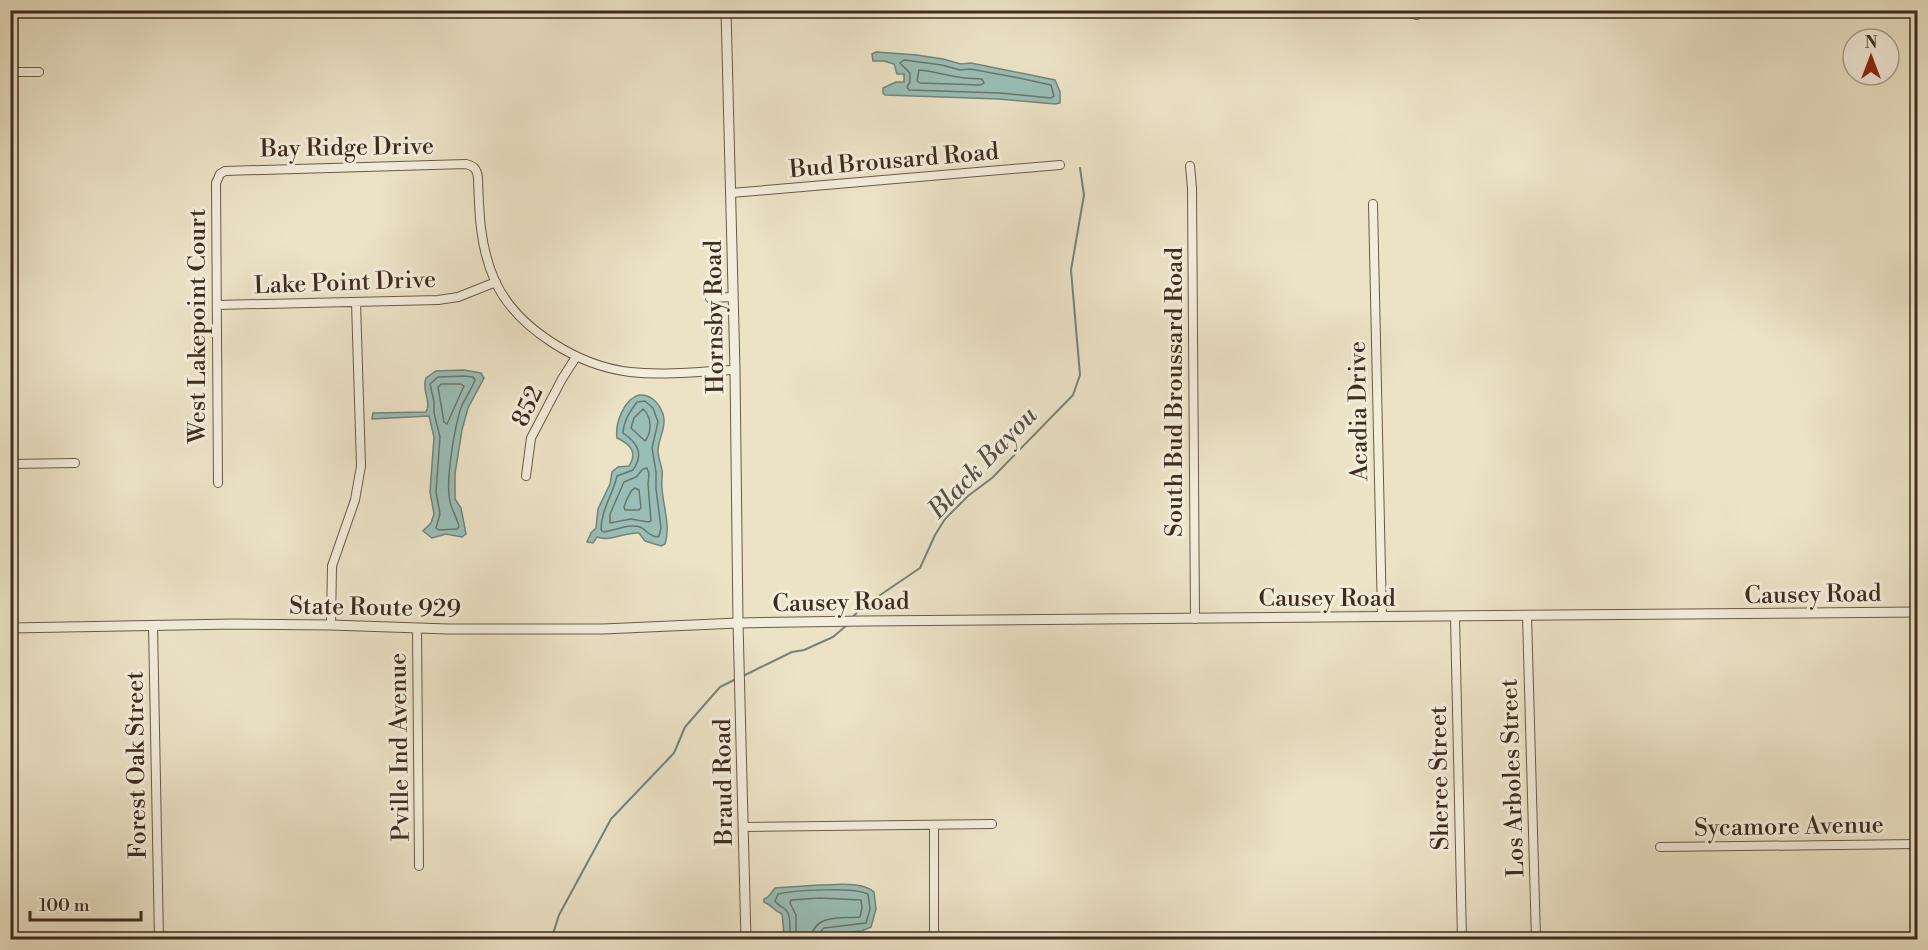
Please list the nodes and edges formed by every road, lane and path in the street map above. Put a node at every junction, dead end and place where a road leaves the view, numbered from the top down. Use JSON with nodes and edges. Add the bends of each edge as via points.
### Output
{"nodes":[{"id":1,"x":726,"y":10,"type":"edge"},
{"id":2,"x":1398,"y":10,"type":"edge"},
{"id":3,"x":1417,"y":15,"type":"dead end"},
{"id":4,"x":10,"y":72,"type":"edge"},
{"id":5,"x":39,"y":72,"type":"dead end"},
{"id":6,"x":1060,"y":165,"type":"dead end"},
{"id":7,"x":1190,"y":166,"type":"dead end"},
{"id":8,"x":222,"y":172,"type":"joint"},
{"id":9,"x":731,"y":193,"type":"junction"},
{"id":10,"x":1373,"y":204,"type":"dead end"},
{"id":11,"x":496,"y":282,"type":"junction"},
{"id":12,"x":733,"y":297,"type":"junction"},
{"id":13,"x":710,"y":298,"type":"dead end"},
{"id":14,"x":356,"y":302,"type":"junction"},
{"id":15,"x":217,"y":305,"type":"junction"},
{"id":16,"x":576,"y":357,"type":"junction"},
{"id":17,"x":735,"y":370,"type":"junction"},
{"id":18,"x":75,"y":463,"type":"dead end"},
{"id":19,"x":10,"y":464,"type":"edge"},
{"id":20,"x":526,"y":476,"type":"dead end"},
{"id":21,"x":218,"y":483,"type":"dead end"},
{"id":22,"x":1917,"y":612,"type":"edge"},
{"id":23,"x":1527,"y":616,"type":"junction"},
{"id":24,"x":1382,"y":617,"type":"junction"},
{"id":25,"x":1455,"y":617,"type":"junction"},
{"id":26,"x":1195,"y":619,"type":"junction"},
{"id":27,"x":738,"y":623,"type":"junction"},
{"id":28,"x":153,"y":625,"type":"junction"},
{"id":29,"x":331,"y":625,"type":"junction"},
{"id":30,"x":10,"y":628,"type":"edge"},
{"id":31,"x":417,"y":628,"type":"junction"},
{"id":32,"x":992,"y":824,"type":"dead end"},
{"id":33,"x":934,"y":825,"type":"junction"},
{"id":34,"x":744,"y":828,"type":"junction"},
{"id":35,"x":1917,"y":844,"type":"edge"},
{"id":36,"x":1660,"y":847,"type":"dead end"},
{"id":37,"x":419,"y":866,"type":"dead end"},
{"id":38,"x":159,"y":939,"type":"edge"},
{"id":39,"x":746,"y":939,"type":"edge"},
{"id":40,"x":934,"y":939,"type":"edge"},
{"id":41,"x":1462,"y":939,"type":"edge"},
{"id":42,"x":1536,"y":939,"type":"edge"}],
"edges":[{"from":1,"to":9,"type":"street","name":"Hornsby Road"},
{"from":2,"to":3,"type":"street"},
{"from":4,"to":5,"type":"street"},
{"from":6,"to":9,"type":"street","name":"Bud Brousard Road"},
{"from":7,"to":26,"type":"street","name":"South Bud Broussard Road"},
{"from":8,"to":11,"type":"street","name":"Bay Ridge Drive","via":[[473,166],[478,178],[482,236]]},
{"from":8,"to":15,"type":"street","name":"West Lakepoint Court","via":[[216,183]]},
{"from":9,"to":12,"type":"street","name":"Hornsby Road"},
{"from":10,"to":24,"type":"street","name":"Acadia Drive"},
{"from":11,"to":14,"type":"street","name":"Lake Point Drive","via":[[438,300]]},
{"from":11,"to":16,"type":"street","via":[[527,322]]},
{"from":12,"to":13,"type":"street"},
{"from":12,"to":17,"type":"street","name":"Hornsby Road"},
{"from":14,"to":15,"type":"street","name":"Lake Point Drive"},
{"from":14,"to":29,"type":"street","via":[[361,466],[355,500],[332,566]]},
{"from":15,"to":21,"type":"street","name":"West Lakepoint Court"},
{"from":16,"to":17,"type":"street","via":[[631,372]]},
{"from":16,"to":20,"type":"street","name":"852","via":[[531,438]]},
{"from":17,"to":27,"type":"street","name":"Hornsby Road"},
{"from":18,"to":19,"type":"street"},
{"from":22,"to":23,"type":"street","name":"Causey Road"},
{"from":23,"to":25,"type":"street","name":"Causey Road"},
{"from":23,"to":42,"type":"street","name":"Los Arboles Street"},
{"from":24,"to":25,"type":"street","name":"Causey Road"},
{"from":24,"to":26,"type":"street","name":"Causey Road"},
{"from":25,"to":41,"type":"street","name":"Sheree Street"},
{"from":26,"to":27,"type":"street","name":"Causey Road"},
{"from":27,"to":31,"type":"street","name":"State Route 929","via":[[603,629]]},
{"from":27,"to":34,"type":"street","name":"Braud Road"},
{"from":28,"to":29,"type":"street","name":"State Route 929"},
{"from":28,"to":30,"type":"street","name":"State Route 929"},
{"from":28,"to":38,"type":"street","name":"Forest Oak Street"},
{"from":29,"to":31,"type":"street","name":"State Route 929"},
{"from":31,"to":37,"type":"street","name":"Pville Ind Avenue"},
{"from":32,"to":33,"type":"street"},
{"from":33,"to":34,"type":"street"},
{"from":33,"to":40,"type":"street"},
{"from":34,"to":39,"type":"street","name":"Braud Road"},
{"from":35,"to":36,"type":"street","name":"Sycamore Avenue"}]}
